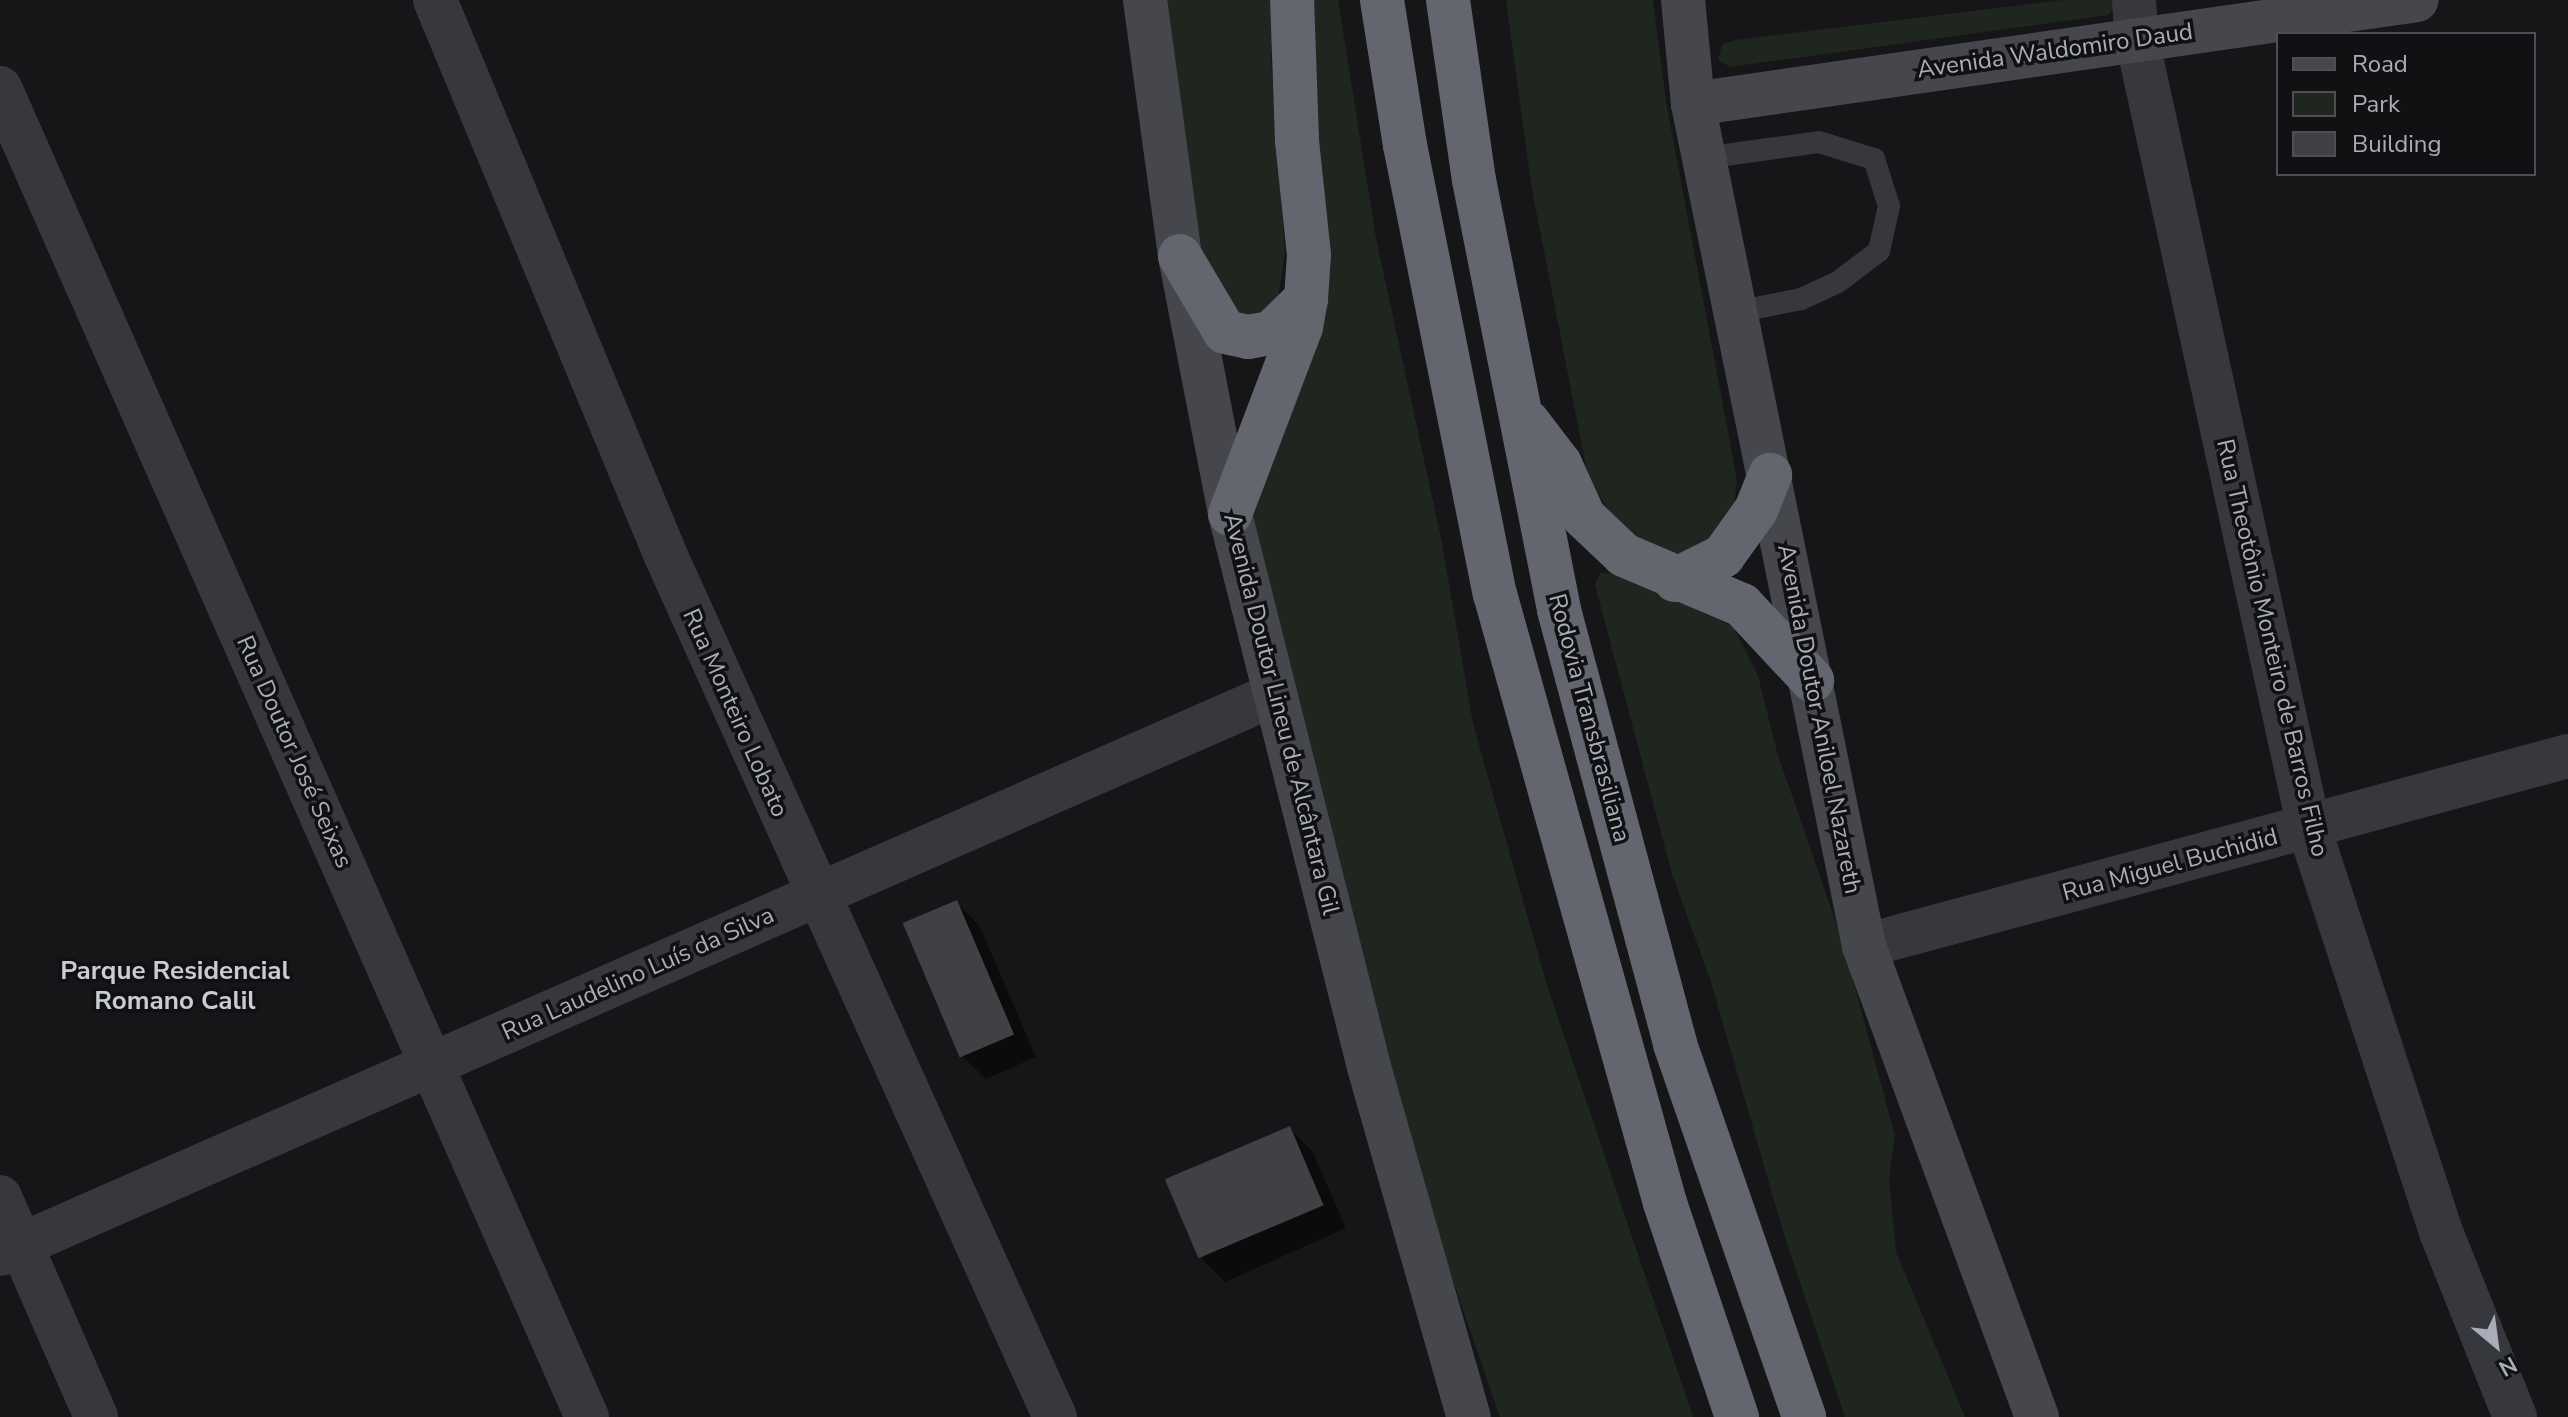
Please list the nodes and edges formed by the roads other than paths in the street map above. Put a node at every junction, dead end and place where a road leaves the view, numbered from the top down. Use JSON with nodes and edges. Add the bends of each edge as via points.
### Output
{"nodes":[{"id":1,"x":435,"y":0,"type":"edge"},
{"id":2,"x":1145,"y":0,"type":"edge"},
{"id":3,"x":1292,"y":0,"type":"edge"},
{"id":4,"x":1382,"y":0,"type":"edge"},
{"id":5,"x":1448,"y":0,"type":"edge"},
{"id":6,"x":1687,"y":0,"type":"edge"},
{"id":7,"x":2417,"y":0,"type":"edge"},
{"id":8,"x":2135,"y":20,"type":"edge"},
{"id":9,"x":0,"y":88,"type":"edge"},
{"id":10,"x":1693,"y":104,"type":"junction"},
{"id":11,"x":1704,"y":158,"type":"junction"},
{"id":12,"x":1180,"y":256,"type":"junction"},
{"id":13,"x":1306,"y":299,"type":"junction"},
{"id":14,"x":1736,"y":312,"type":"junction"},
{"id":15,"x":1520,"y":412,"type":"junction"},
{"id":16,"x":1770,"y":475,"type":"junction"},
{"id":17,"x":1230,"y":514,"type":"junction"},
{"id":18,"x":1675,"y":580,"type":"junction"},
{"id":19,"x":1812,"y":680,"type":"junction"},
{"id":20,"x":1275,"y":694,"type":"junction"},
{"id":21,"x":2568,"y":756,"type":"edge"},
{"id":22,"x":2309,"y":828,"type":"junction"},
{"id":23,"x":816,"y":896,"type":"junction"},
{"id":24,"x":1864,"y":946,"type":"junction"},
{"id":25,"x":432,"y":1065,"type":"junction"},
{"id":26,"x":0,"y":1197,"type":"edge"},
{"id":27,"x":10,"y":1249,"type":"edge"},
{"id":28,"x":96,"y":1417,"type":"edge"},
{"id":29,"x":587,"y":1417,"type":"edge"},
{"id":30,"x":1055,"y":1417,"type":"edge"},
{"id":31,"x":1469,"y":1417,"type":"edge"},
{"id":32,"x":1737,"y":1417,"type":"edge"},
{"id":33,"x":1804,"y":1417,"type":"edge"},
{"id":34,"x":2037,"y":1417,"type":"edge"},
{"id":35,"x":2515,"y":1417,"type":"edge"}],
"edges":[{"from":1,"to":23,"type":"street","name":"Rua Monteiro Lobato","via":[[666,556]]},
{"from":2,"to":12,"type":"main road","name":"Avenida Doutor Lineu de Alcântara Gil"},
{"from":3,"to":13,"type":"highway","via":[[1297,140],[1309,255]]},
{"from":4,"to":32,"type":"highway","via":[[1405,145],[1495,594],[1665,1203]]},
{"from":5,"to":15,"type":"highway","name":"Rodovia Transbrasiliana","via":[[1474,180]]},
{"from":6,"to":10,"type":"main road","name":"Avenida Doutor Aniloel Nazareth"},
{"from":7,"to":8,"type":"main road","name":"Avenida Waldomiro Daud"},
{"from":8,"to":10,"type":"main road","name":"Avenida Waldomiro Daud"},
{"from":8,"to":22,"type":"street","name":"Rua Theotônio Monteiro de Barros Filho"},
{"from":9,"to":25,"type":"street","name":"Rua Doutor José Seixas"},
{"from":10,"to":11,"type":"main road","name":"Avenida Doutor Aniloel Nazareth"},
{"from":11,"to":14,"type":"main road","name":"Avenida Doutor Aniloel Nazareth"},
{"from":11,"to":14,"type":"lane","via":[[1819,142],[1874,159],[1889,206],[1879,251],[1838,282],[1801,299]]},
{"from":12,"to":13,"type":"highway","via":[[1225,332],[1248,337],[1271,333]]},
{"from":12,"to":17,"type":"main road","name":"Avenida Doutor Lineu de Alcântara Gil"},
{"from":13,"to":17,"type":"highway","via":[[1301,327]]},
{"from":14,"to":16,"type":"main road","name":"Avenida Doutor Aniloel Nazareth"},
{"from":15,"to":18,"type":"highway","via":[[1560,464],[1584,517],[1624,555]]},
{"from":15,"to":33,"type":"highway","name":"Rodovia Transbrasiliana","via":[[1559,610],[1675,1044]]},
{"from":16,"to":18,"type":"highway","via":[[1756,510],[1723,556]]},
{"from":16,"to":19,"type":"main road","name":"Avenida Doutor Aniloel Nazareth"},
{"from":17,"to":20,"type":"main road","name":"Avenida Doutor Lineu de Alcântara Gil"},
{"from":18,"to":19,"type":"highway","via":[[1742,605]]},
{"from":19,"to":24,"type":"main road","name":"Avenida Doutor Aniloel Nazareth"},
{"from":20,"to":23,"type":"street","name":"Rua Laudelino Luís da Silva"},
{"from":20,"to":31,"type":"main road","name":"Avenida Doutor Lineu de Alcântara Gil","via":[[1369,1067]]},
{"from":21,"to":22,"type":"street","name":"Rua Miguel Buchidid"},
{"from":22,"to":24,"type":"street","name":"Rua Miguel Buchidid"},
{"from":22,"to":35,"type":"street","name":"Rua Theotônio Monteiro de Barros Filho","via":[[2441,1232]]},
{"from":23,"to":25,"type":"street","name":"Rua Laudelino Luís da Silva"},
{"from":23,"to":30,"type":"street","name":"Rua Monteiro Lobato"},
{"from":24,"to":34,"type":"main road","name":"Avenida Doutor Aniloel Nazareth"},
{"from":25,"to":27,"type":"street","name":"Rua Laudelino Luís da Silva"},
{"from":25,"to":29,"type":"street","name":"Rua Doutor José Seixas"},
{"from":26,"to":27,"type":"street"},
{"from":27,"to":28,"type":"street"}]}
